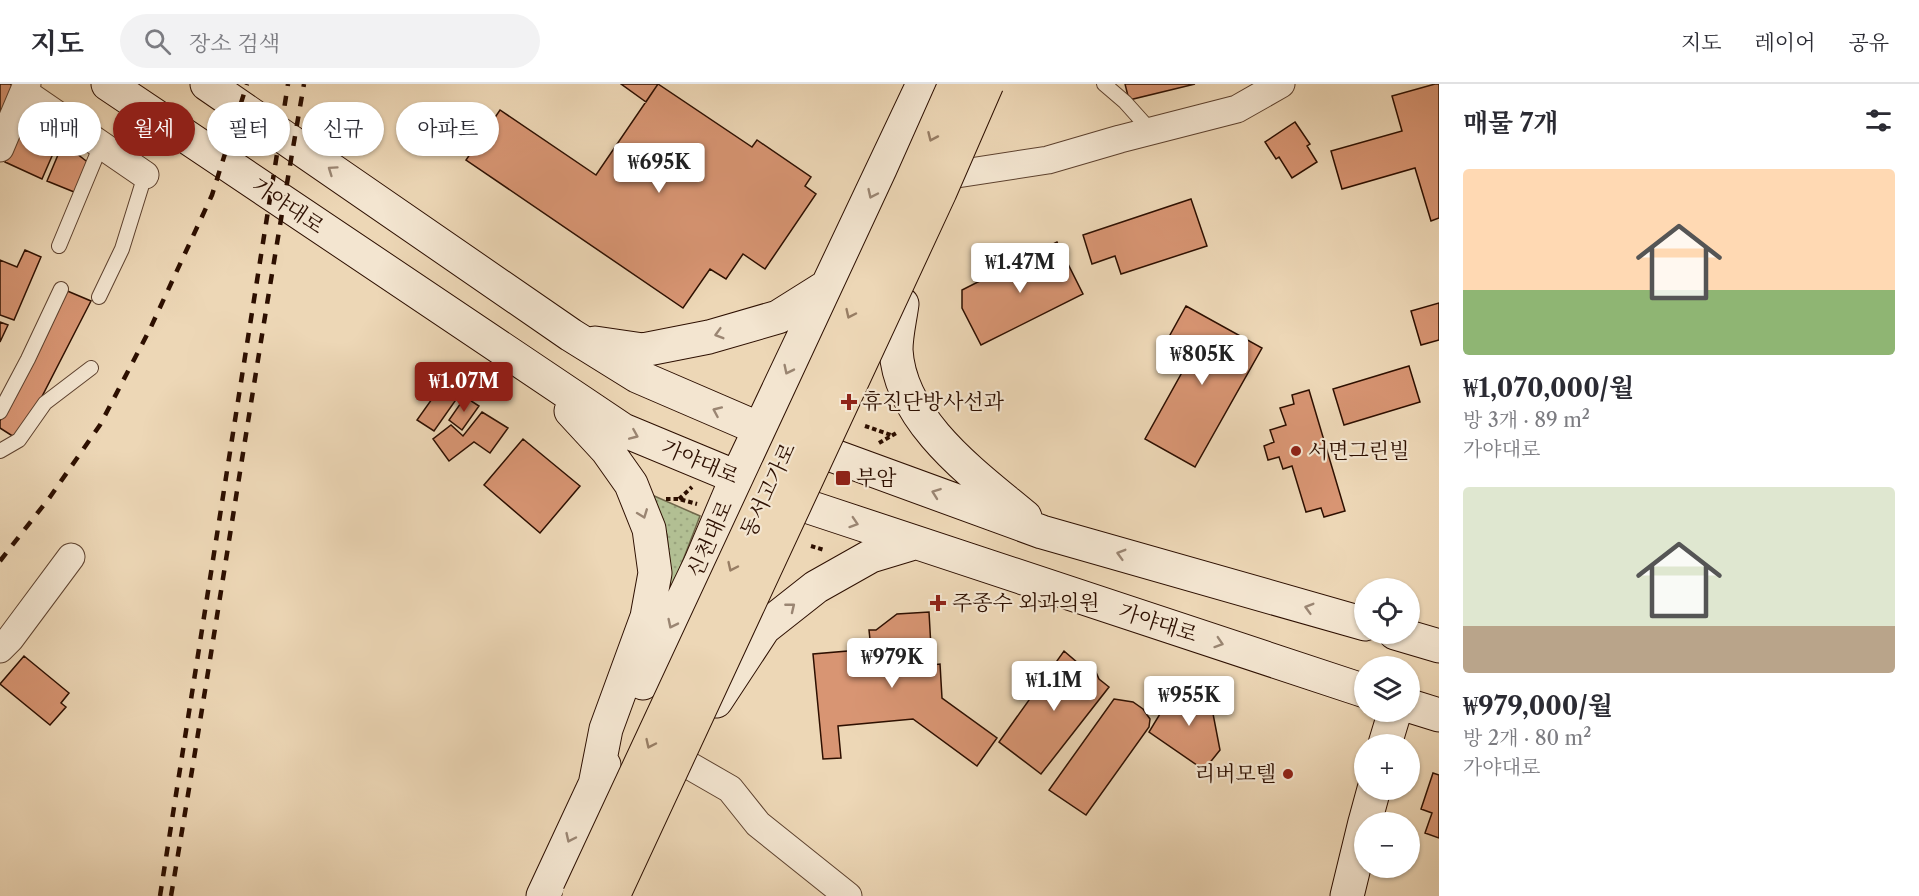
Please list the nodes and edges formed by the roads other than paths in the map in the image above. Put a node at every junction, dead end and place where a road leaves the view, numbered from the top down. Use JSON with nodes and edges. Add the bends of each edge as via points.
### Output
{"nodes":[{"id":1,"x":98,"y":84,"type":"edge"},
{"id":2,"x":108,"y":84,"type":"edge"},
{"id":3,"x":207,"y":84,"type":"edge"},
{"id":4,"x":245,"y":84,"type":"edge"},
{"id":5,"x":923,"y":84,"type":"edge"},
{"id":6,"x":956,"y":84,"type":"edge"},
{"id":7,"x":987,"y":84,"type":"edge"},
{"id":8,"x":998,"y":84,"type":"edge"},
{"id":9,"x":1104,"y":84,"type":"edge"},
{"id":10,"x":1275,"y":86,"type":"edge"},
{"id":11,"x":25,"y":88,"type":"edge"},
{"id":12,"x":44,"y":102,"type":"edge"},
{"id":13,"x":1151,"y":131,"type":"junction"},
{"id":14,"x":101,"y":145,"type":"edge"},
{"id":15,"x":0,"y":148,"type":"edge"},
{"id":16,"x":96,"y":156,"type":"edge"},
{"id":17,"x":957,"y":174,"type":"junction"},
{"id":18,"x":145,"y":175,"type":"joint"},
{"id":19,"x":59,"y":246,"type":"dead end"},
{"id":20,"x":829,"y":285,"type":"junction"},
{"id":21,"x":61,"y":289,"type":"dead end"},
{"id":22,"x":99,"y":297,"type":"dead end"},
{"id":23,"x":902,"y":304,"type":"junction"},
{"id":24,"x":571,"y":335,"type":"junction"},
{"id":25,"x":91,"y":368,"type":"dead end"},
{"id":26,"x":533,"y":369,"type":"junction"},
{"id":27,"x":0,"y":412,"type":"edge"},
{"id":28,"x":760,"y":429,"type":"junction"},
{"id":29,"x":0,"y":451,"type":"edge"},
{"id":30,"x":830,"y":455,"type":"junction"},
{"id":31,"x":737,"y":477,"type":"junction"},
{"id":32,"x":806,"y":506,"type":"junction"},
{"id":33,"x":1042,"y":532,"type":"junction"},
{"id":34,"x":914,"y":543,"type":"junction"},
{"id":35,"x":71,"y":557,"type":"dead end"},
{"id":36,"x":1354,"y":621,"type":"edge"},
{"id":37,"x":1420,"y":640,"type":"edge"},
{"id":38,"x":1439,"y":646,"type":"edge"},
{"id":39,"x":0,"y":648,"type":"edge"},
{"id":40,"x":1354,"y":687,"type":"edge"},
{"id":41,"x":716,"y":701,"type":"junction"},
{"id":42,"x":1420,"y":709,"type":"edge"},
{"id":43,"x":1439,"y":715,"type":"edge"},
{"id":44,"x":690,"y":766,"type":"junction"},
{"id":45,"x":595,"y":785,"type":"junction"},
{"id":46,"x":1354,"y":867,"type":"edge"},
{"id":47,"x":846,"y":895,"type":"edge"},
{"id":48,"x":543,"y":896,"type":"edge"},
{"id":49,"x":579,"y":896,"type":"edge"},
{"id":50,"x":613,"y":896,"type":"edge"},
{"id":51,"x":629,"y":896,"type":"edge"},
{"id":52,"x":1347,"y":896,"type":"edge"}],
"edges":[{"from":1,"to":26,"type":"main road","via":[[153,134],[240,197],[315,245]]},
{"from":2,"to":26,"type":"main road","name":"가야대로"},
{"from":24,"to":3,"type":"main road","one_way":true},
{"from":4,"to":24,"type":"main road","via":[[363,166],[467,246]]},
{"from":5,"to":20,"type":"main road","name":"신천대로","one_way":true},
{"from":6,"to":49,"type":"highway","name":"동서고가로","one_way":true,"bridge":true},
{"from":7,"to":50,"type":"highway","name":"동서고가로","bridge":true},
{"from":8,"to":17,"type":"main road"},
{"from":9,"to":13,"type":"lane"},
{"from":10,"to":13,"type":"street","via":[[1237,109]]},
{"from":11,"to":12,"type":"street"},
{"from":11,"to":15,"type":"street"},
{"from":13,"to":17,"type":"street","via":[[1048,160]]},
{"from":14,"to":18,"type":"street"},
{"from":16,"to":19,"type":"lane"},
{"from":17,"to":23,"type":"main road"},
{"from":18,"to":22,"type":"lane","via":[[122,249]]},
{"from":20,"to":24,"type":"main road","one_way":true,"via":[[778,317],[709,337],[643,350],[588,342]]},
{"from":20,"to":28,"type":"main road","name":"신천대로","one_way":true},
{"from":21,"to":27,"type":"lane"},
{"from":23,"to":30,"type":"main road"},
{"from":23,"to":33,"type":"main road","via":[[896,350],[902,379],[920,415],[958,460]]},
{"from":28,"to":24,"type":"main road","one_way":true,"via":[[637,376]]},
{"from":25,"to":29,"type":"lane","via":[[45,404],[19,440]]},
{"from":26,"to":31,"type":"main road","name":"가야대로","one_way":true,"via":[[623,430]]},
{"from":26,"to":45,"type":"main road","one_way":true,"via":[[607,450],[632,484],[648,529],[655,573],[647,617],[606,729]]},
{"from":28,"to":30,"type":"main road"},
{"from":28,"to":31,"type":"main road","name":"신천대로"},
{"from":30,"to":32,"type":"main road"},
{"from":33,"to":30,"type":"main road","one_way":true},
{"from":31,"to":32,"type":"main road","name":"가야대로"},
{"from":31,"to":45,"type":"main road","name":"신천대로","one_way":true},
{"from":32,"to":34,"type":"main road","name":"가야대로","one_way":true},
{"from":32,"to":41,"type":"main road"},
{"from":36,"to":33,"type":"main road","one_way":true},
{"from":34,"to":40,"type":"main road","name":"가야대로","one_way":true},
{"from":41,"to":34,"type":"main road","one_way":true,"via":[[764,628],[816,586],[871,556]]},
{"from":35,"to":39,"type":"street"},
{"from":37,"to":38,"type":"main road"},
{"from":41,"to":44,"type":"main road"},
{"from":42,"to":43,"type":"main road"},
{"from":44,"to":47,"type":"street","via":[[730,789],[758,824]]},
{"from":44,"to":51,"type":"main road"},
{"from":45,"to":48,"type":"main road","name":"신천대로","one_way":true},
{"from":46,"to":52,"type":"main road"}]}
